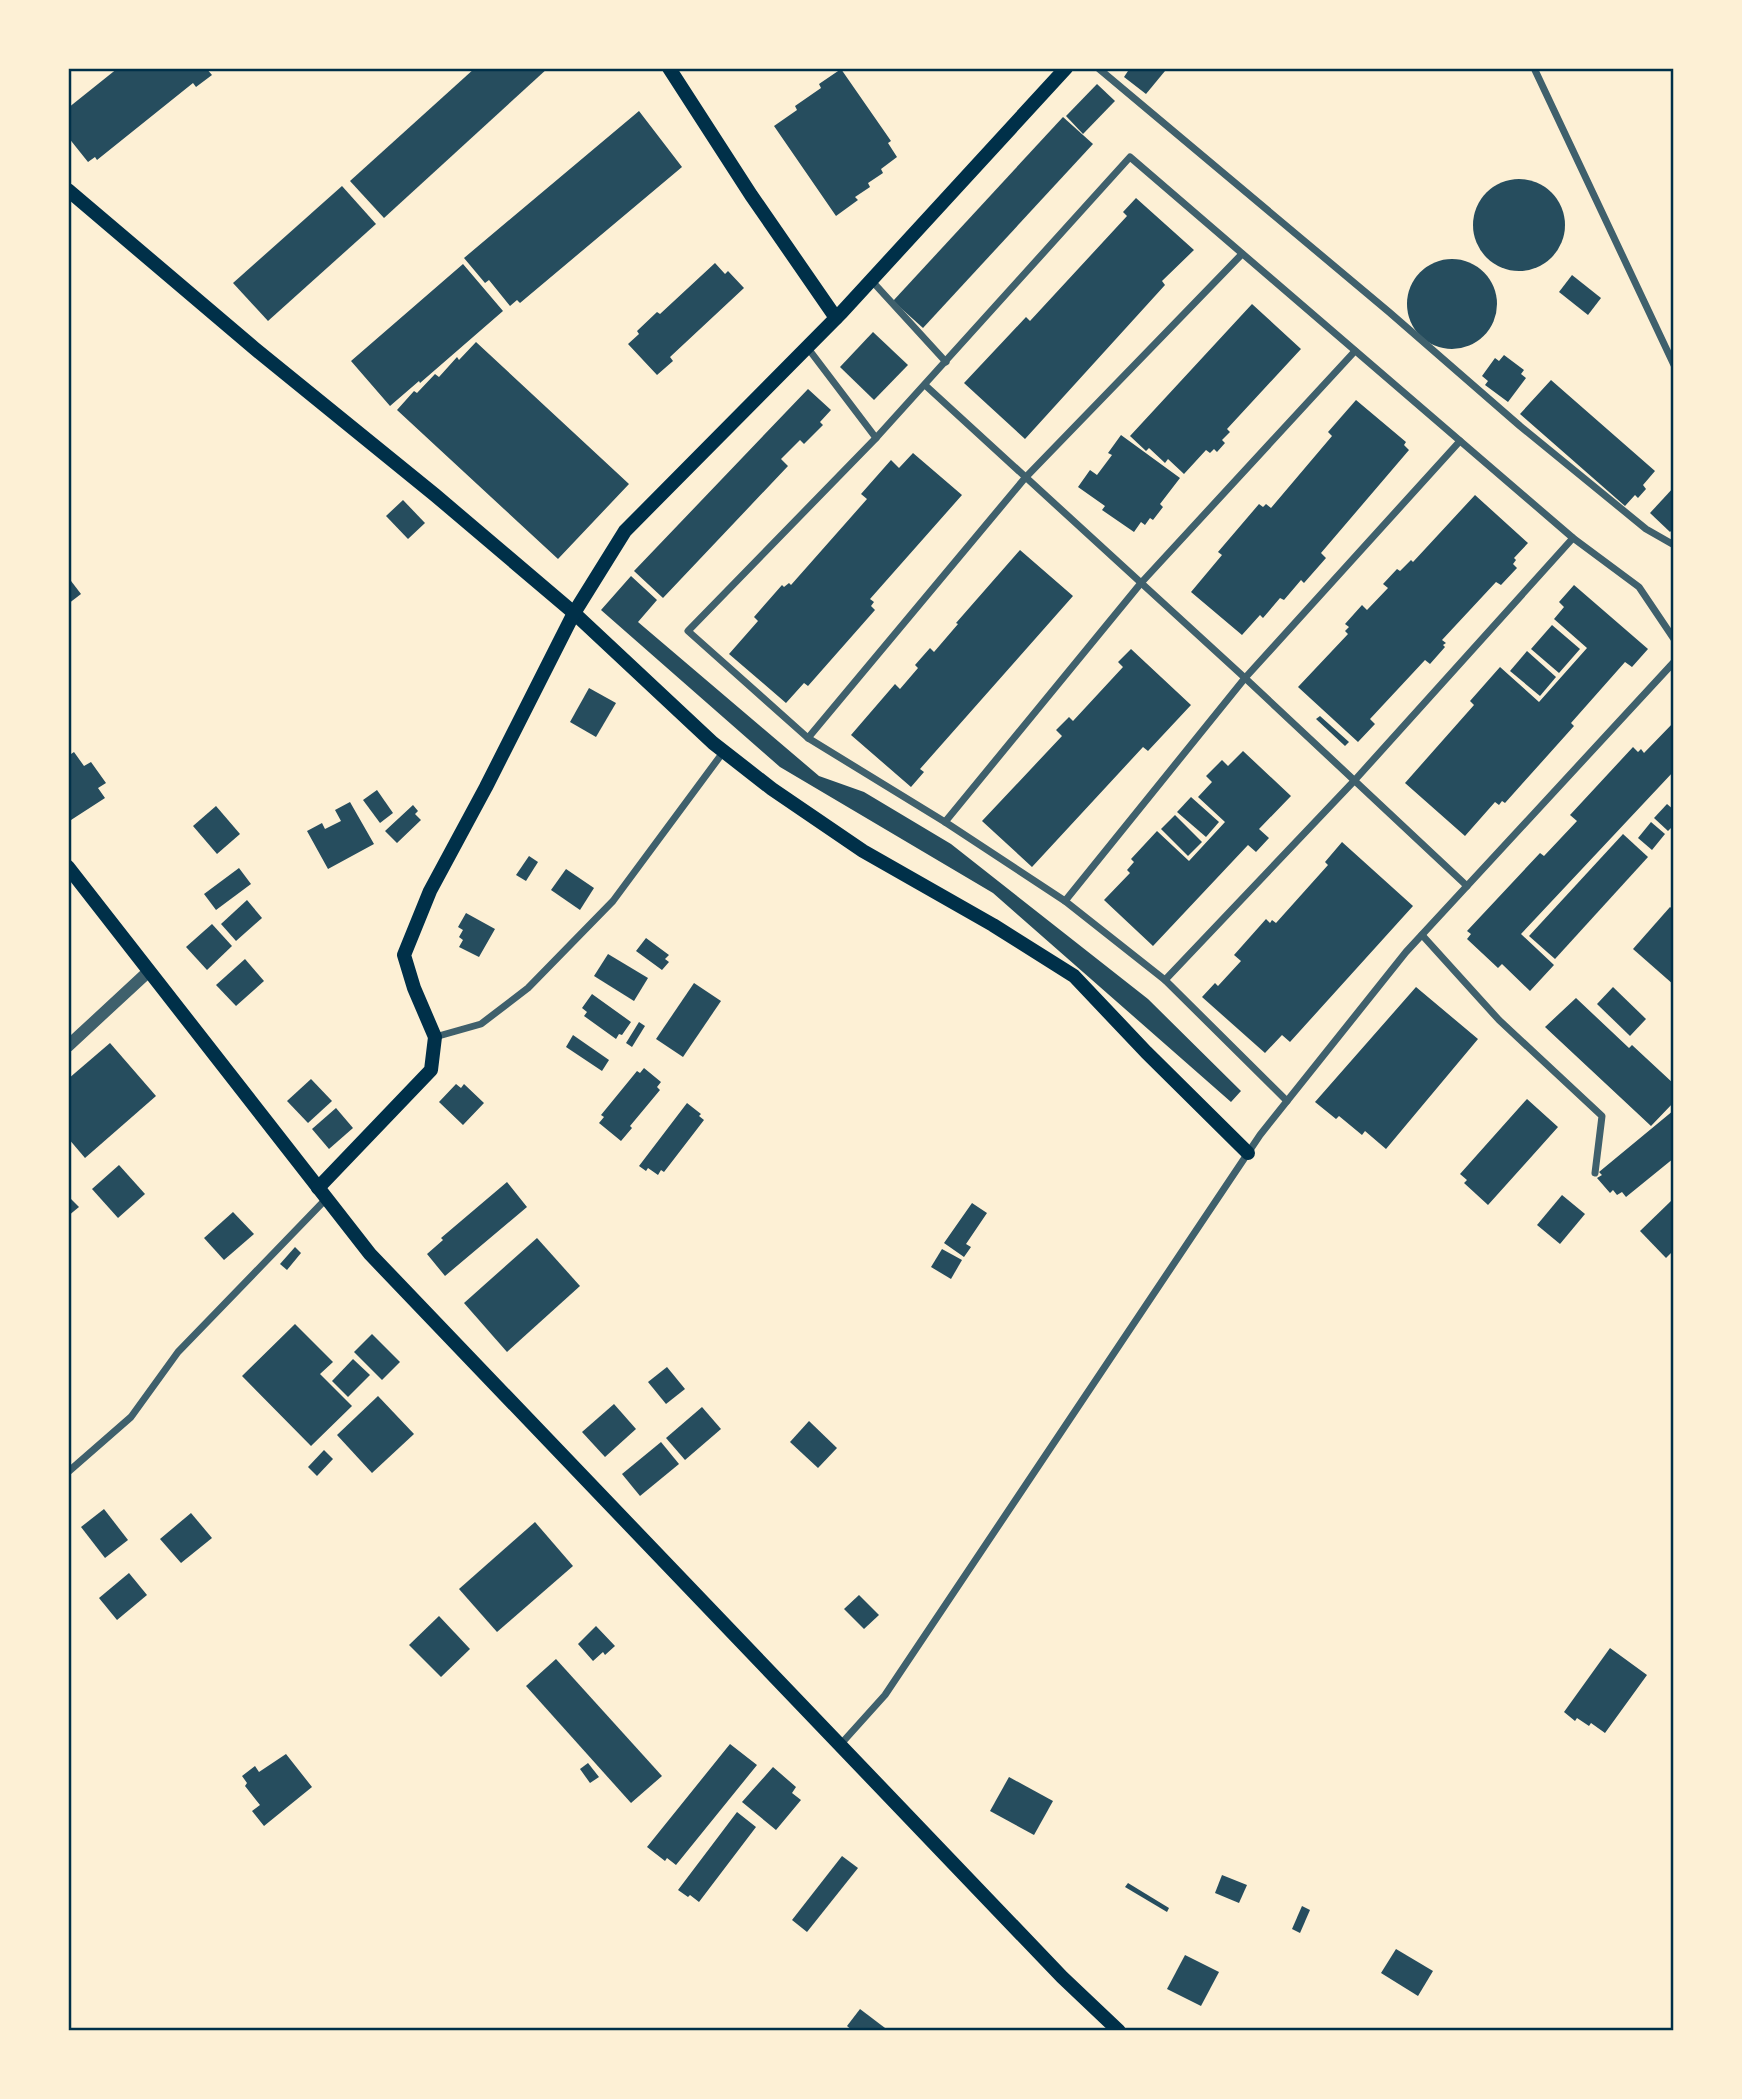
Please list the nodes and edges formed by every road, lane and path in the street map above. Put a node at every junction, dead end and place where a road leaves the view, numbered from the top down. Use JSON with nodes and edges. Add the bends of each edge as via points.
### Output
{"nodes":[{"id":1,"x":669,"y":68,"type":"edge"},
{"id":2,"x":1066,"y":68,"type":"edge"},
{"id":3,"x":1098,"y":68,"type":"edge"},
{"id":4,"x":1534,"y":68,"type":"edge"},
{"id":5,"x":68,"y":190,"type":"edge"},
{"id":6,"x":1242,"y":254,"type":"junction"},
{"id":7,"x":871,"y":280,"type":"junction"},
{"id":8,"x":836,"y":318,"type":"junction"},
{"id":9,"x":807,"y":347,"type":"junction"},
{"id":10,"x":1354,"y":351,"type":"junction"},
{"id":11,"x":946,"y":362,"type":"junction"},
{"id":12,"x":1674,"y":365,"type":"edge"},
{"id":13,"x":925,"y":385,"type":"junction"},
{"id":14,"x":876,"y":438,"type":"junction"},
{"id":15,"x":1460,"y":442,"type":"junction"},
{"id":16,"x":1025,"y":478,"type":"junction"},
{"id":17,"x":1573,"y":538,"type":"junction"},
{"id":18,"x":1674,"y":545,"type":"edge"},
{"id":19,"x":1141,"y":583,"type":"junction"},
{"id":20,"x":574,"y":613,"type":"junction"},
{"id":21,"x":1674,"y":639,"type":"edge"},
{"id":22,"x":1674,"y":662,"type":"edge"},
{"id":23,"x":1245,"y":678,"type":"junction"},
{"id":24,"x":808,"y":738,"type":"junction"},
{"id":25,"x":724,"y":751,"type":"junction"},
{"id":26,"x":1354,"y":781,"type":"junction"},
{"id":27,"x":945,"y":822,"type":"junction"},
{"id":28,"x":68,"y":867,"type":"edge"},
{"id":29,"x":1467,"y":886,"type":"junction"},
{"id":30,"x":1065,"y":901,"type":"junction"},
{"id":31,"x":1422,"y":935,"type":"junction"},
{"id":32,"x":149,"y":971,"type":"junction"},
{"id":33,"x":1165,"y":980,"type":"junction"},
{"id":34,"x":435,"y":1037,"type":"junction"},
{"id":35,"x":68,"y":1046,"type":"edge"},
{"id":36,"x":1287,"y":1101,"type":"junction"},
{"id":37,"x":1248,"y":1153,"type":"junction"},
{"id":38,"x":1595,"y":1173,"type":"dead end"},
{"id":39,"x":322,"y":1193,"type":"junction"},
{"id":40,"x":68,"y":1472,"type":"edge"},
{"id":41,"x":840,"y":1745,"type":"junction"},
{"id":42,"x":1119,"y":2030,"type":"edge"}],
"edges":[{"from":1,"to":8,"type":"main road"},
{"from":2,"to":7,"type":"main road"},
{"from":3,"to":18,"type":"street","via":[[1531,435],[1646,529]]},
{"from":4,"to":12,"type":"street"},
{"from":5,"to":20,"type":"main road"},
{"from":6,"to":10,"type":"street"},
{"from":6,"to":11,"type":"street","via":[[1130,157]]},
{"from":6,"to":16,"type":"street"},
{"from":7,"to":8,"type":"main road"},
{"from":7,"to":11,"type":"street"},
{"from":8,"to":9,"type":"main road"},
{"from":9,"to":14,"type":"street"},
{"from":9,"to":20,"type":"main road","via":[[625,531]]},
{"from":10,"to":15,"type":"street"},
{"from":10,"to":19,"type":"street"},
{"from":11,"to":13,"type":"street"},
{"from":13,"to":14,"type":"street"},
{"from":13,"to":16,"type":"street"},
{"from":14,"to":24,"type":"street","via":[[688,631]]},
{"from":15,"to":17,"type":"street"},
{"from":15,"to":23,"type":"street"},
{"from":16,"to":19,"type":"street"},
{"from":16,"to":24,"type":"street"},
{"from":17,"to":21,"type":"street","via":[[1639,587]]},
{"from":17,"to":26,"type":"street"},
{"from":19,"to":23,"type":"street"},
{"from":19,"to":27,"type":"street"},
{"from":20,"to":25,"type":"main road"},
{"from":20,"to":34,"type":"main road","via":[[430,891],[404,955]]},
{"from":22,"to":29,"type":"street"},
{"from":23,"to":26,"type":"street"},
{"from":23,"to":30,"type":"street"},
{"from":24,"to":27,"type":"street"},
{"from":25,"to":34,"type":"street","via":[[613,901],[528,988],[481,1024]]},
{"from":25,"to":37,"type":"main road","via":[[863,851],[1074,976]]},
{"from":26,"to":29,"type":"street"},
{"from":26,"to":33,"type":"street"},
{"from":27,"to":30,"type":"street"},
{"from":28,"to":32,"type":"main road"},
{"from":29,"to":31,"type":"street"},
{"from":30,"to":33,"type":"street"},
{"from":31,"to":36,"type":"street"},
{"from":31,"to":38,"type":"street","via":[[1499,1020],[1602,1116]]},
{"from":32,"to":35,"type":"street"},
{"from":32,"to":39,"type":"main road"},
{"from":33,"to":36,"type":"street"},
{"from":34,"to":39,"type":"main road","via":[[431,1070]]},
{"from":36,"to":37,"type":"street"},
{"from":37,"to":41,"type":"street","via":[[885,1695]]},
{"from":39,"to":40,"type":"street","via":[[178,1352],[131,1417]]},
{"from":39,"to":41,"type":"main road","via":[[370,1254]]},
{"from":41,"to":42,"type":"main road","via":[[1062,1977]]}]}
